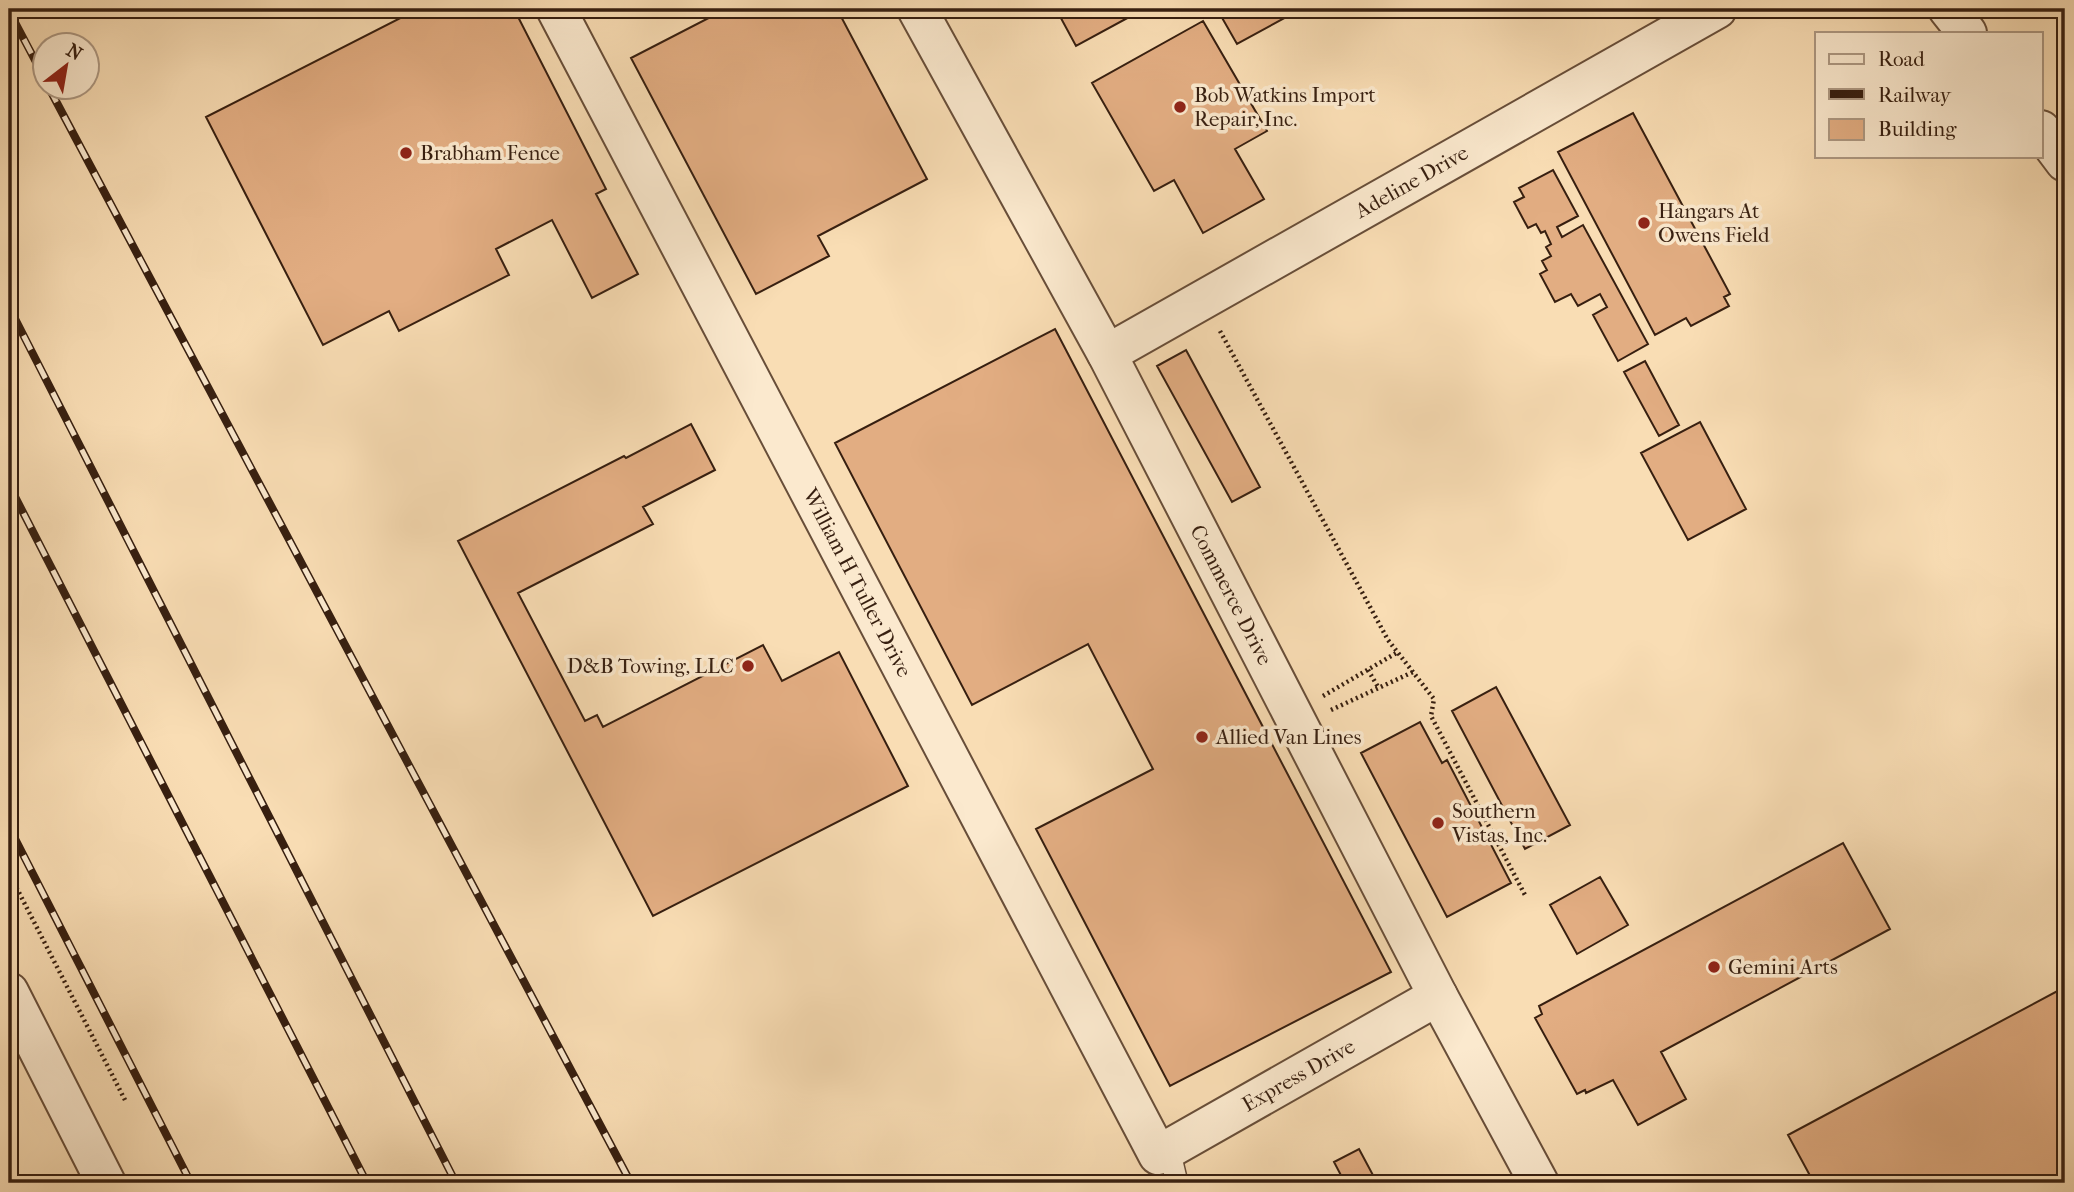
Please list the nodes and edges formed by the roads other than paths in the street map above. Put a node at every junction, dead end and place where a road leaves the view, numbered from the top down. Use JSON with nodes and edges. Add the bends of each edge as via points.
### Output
{"nodes":[{"id":1,"x":556,"y":9,"type":"edge"},
{"id":2,"x":917,"y":9,"type":"edge"},
{"id":3,"x":1717,"y":9,"type":"edge"},
{"id":4,"x":1948,"y":9,"type":"edge"},
{"id":5,"x":1966,"y":32,"type":"edge"},
{"id":6,"x":2042,"y":131,"type":"edge"},
{"id":7,"x":2065,"y":162,"type":"edge"},
{"id":8,"x":1107,"y":354,"type":"junction"},
{"id":9,"x":9,"y":992,"type":"edge"},
{"id":10,"x":1438,"y":996,"type":"junction"},
{"id":11,"x":1168,"y":1162,"type":"edge"},
{"id":12,"x":106,"y":1183,"type":"edge"},
{"id":13,"x":1539,"y":1183,"type":"edge"}],
"edges":[{"from":1,"to":11,"type":"street","name":"William H Tuller Drive"},
{"from":2,"to":8,"type":"street","name":"Commerce Drive"},
{"from":3,"to":8,"type":"street","name":"Adeline Drive"},
{"from":4,"to":5,"type":"street"},
{"from":6,"to":7,"type":"street"},
{"from":8,"to":10,"type":"street","name":"Commerce Drive"},
{"from":9,"to":12,"type":"street"},
{"from":10,"to":11,"type":"street","name":"Express Drive"},
{"from":10,"to":13,"type":"street","name":"Commerce Drive"}]}
